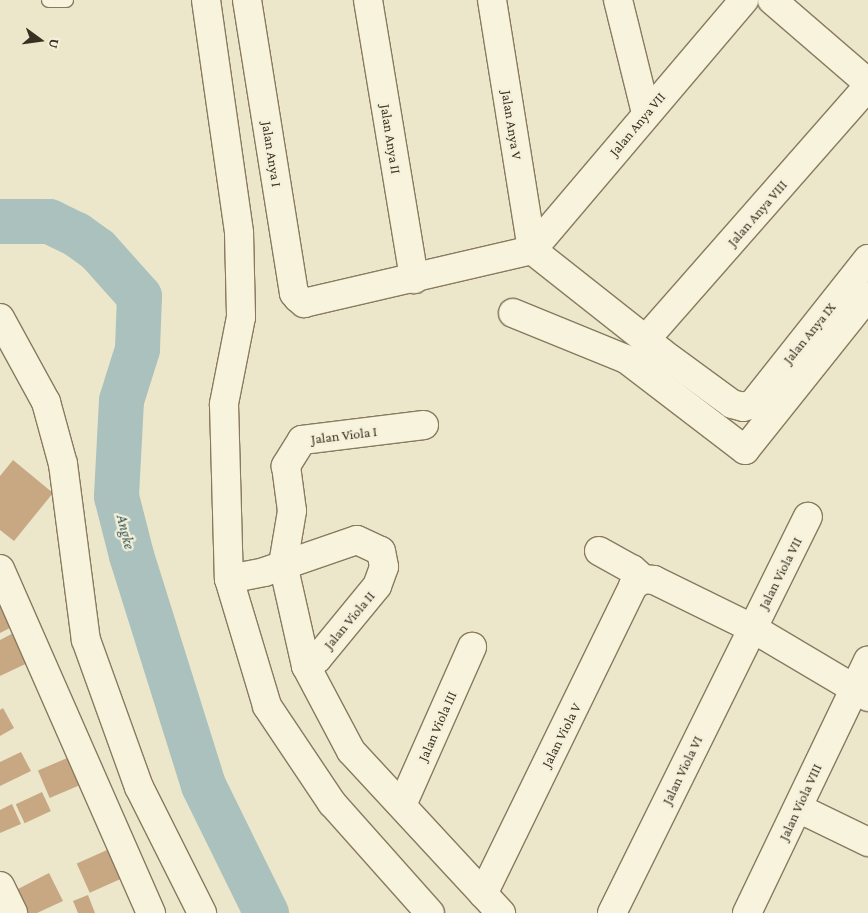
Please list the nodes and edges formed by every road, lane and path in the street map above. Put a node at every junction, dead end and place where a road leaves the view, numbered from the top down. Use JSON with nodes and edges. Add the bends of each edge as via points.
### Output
{"nodes":[{"id":1,"x":49,"y":0,"type":"edge"},
{"id":2,"x":66,"y":0,"type":"edge"},
{"id":3,"x":206,"y":0,"type":"edge"},
{"id":4,"x":247,"y":0,"type":"edge"},
{"id":5,"x":368,"y":0,"type":"edge"},
{"id":6,"x":492,"y":0,"type":"edge"},
{"id":7,"x":618,"y":0,"type":"edge"},
{"id":8,"x":744,"y":0,"type":"edge"},
{"id":9,"x":772,"y":0,"type":"edge"},
{"id":10,"x":868,"y":85,"type":"edge"},
{"id":11,"x":646,"y":113,"type":"junction"},
{"id":12,"x":532,"y":250,"type":"junction"},
{"id":13,"x":868,"y":259,"type":"edge"},
{"id":14,"x":414,"y":279,"type":"junction"},
{"id":15,"x":868,"y":296,"type":"edge"},
{"id":16,"x":513,"y":313,"type":"dead end"},
{"id":17,"x":0,"y":318,"type":"edge"},
{"id":18,"x":646,"y":339,"type":"junction"},
{"id":19,"x":424,"y":425,"type":"dead end"},
{"id":20,"x":808,"y":518,"type":"dead end"},
{"id":21,"x":599,"y":551,"type":"dead end"},
{"id":22,"x":283,"y":564,"type":"junction"},
{"id":23,"x":0,"y":569,"type":"edge"},
{"id":24,"x":228,"y":579,"type":"junction"},
{"id":25,"x":643,"y":579,"type":"junction"},
{"id":26,"x":752,"y":628,"type":"junction"},
{"id":27,"x":472,"y":646,"type":"dead end"},
{"id":28,"x":868,"y":661,"type":"edge"},
{"id":29,"x":306,"y":666,"type":"junction"},
{"id":30,"x":860,"y":693,"type":"edge"},
{"id":31,"x":402,"y":805,"type":"junction"},
{"id":32,"x":798,"y":808,"type":"junction"},
{"id":33,"x":868,"y":842,"type":"edge"},
{"id":34,"x":492,"y":903,"type":"edge"},
{"id":35,"x":151,"y":913,"type":"edge"},
{"id":36,"x":202,"y":913,"type":"edge"},
{"id":37,"x":430,"y":913,"type":"edge"},
{"id":38,"x":612,"y":913,"type":"edge"},
{"id":39,"x":747,"y":913,"type":"edge"}],
"edges":[{"from":1,"to":2,"type":"lane"},
{"from":3,"to":24,"type":"street","via":[[239,233],[241,317],[224,404]]},
{"from":4,"to":14,"type":"street","name":"Jalan Anya I","via":[[294,293],[304,303]]},
{"from":5,"to":14,"type":"street","name":"Jalan Anya II"},
{"from":6,"to":12,"type":"street","name":"Jalan Anya V"},
{"from":7,"to":11,"type":"street"},
{"from":8,"to":11,"type":"street","name":"Jalan Anya VII"},
{"from":9,"to":10,"type":"street"},
{"from":10,"to":18,"type":"street","name":"Jalan Anya VIII"},
{"from":11,"to":12,"type":"street","name":"Jalan Anya VII"},
{"from":12,"to":14,"type":"street"},
{"from":12,"to":18,"type":"street"},
{"from":13,"to":18,"type":"street","name":"Jalan Anya IX","via":[[749,406],[732,404]]},
{"from":15,"to":16,"type":"street","via":[[745,450],[626,359]]},
{"from":17,"to":36,"type":"street","via":[[46,402],[62,464],[86,640],[139,787]]},
{"from":19,"to":22,"type":"street","name":"Jalan Viola I","via":[[302,440],[286,466],[292,511]]},
{"from":20,"to":26,"type":"street","name":"Jalan Viola VII"},
{"from":21,"to":25,"type":"street","via":[[632,569]]},
{"from":22,"to":24,"type":"street","via":[[264,572]]},
{"from":22,"to":29,"type":"street"},
{"from":22,"to":29,"type":"street","name":"Jalan Viola II","via":[[357,540],[381,551],[384,567],[378,586],[317,659]]},
{"from":23,"to":35,"type":"street"},
{"from":24,"to":37,"type":"street","via":[[267,706],[332,802]]},
{"from":25,"to":26,"type":"street","via":[[654,580]]},
{"from":25,"to":34,"type":"street","name":"Jalan Viola V","via":[[633,586]]},
{"from":26,"to":30,"type":"street"},
{"from":26,"to":38,"type":"street","name":"Jalan Viola VI"},
{"from":27,"to":31,"type":"street","name":"Jalan Viola III"},
{"from":28,"to":30,"type":"street","name":"Jalan Viola VIII"},
{"from":29,"to":31,"type":"street","via":[[351,751]]},
{"from":30,"to":32,"type":"street","name":"Jalan Viola VIII"},
{"from":31,"to":34,"type":"street"},
{"from":32,"to":33,"type":"street"},
{"from":32,"to":39,"type":"street","name":"Jalan Viola VIII"}]}
